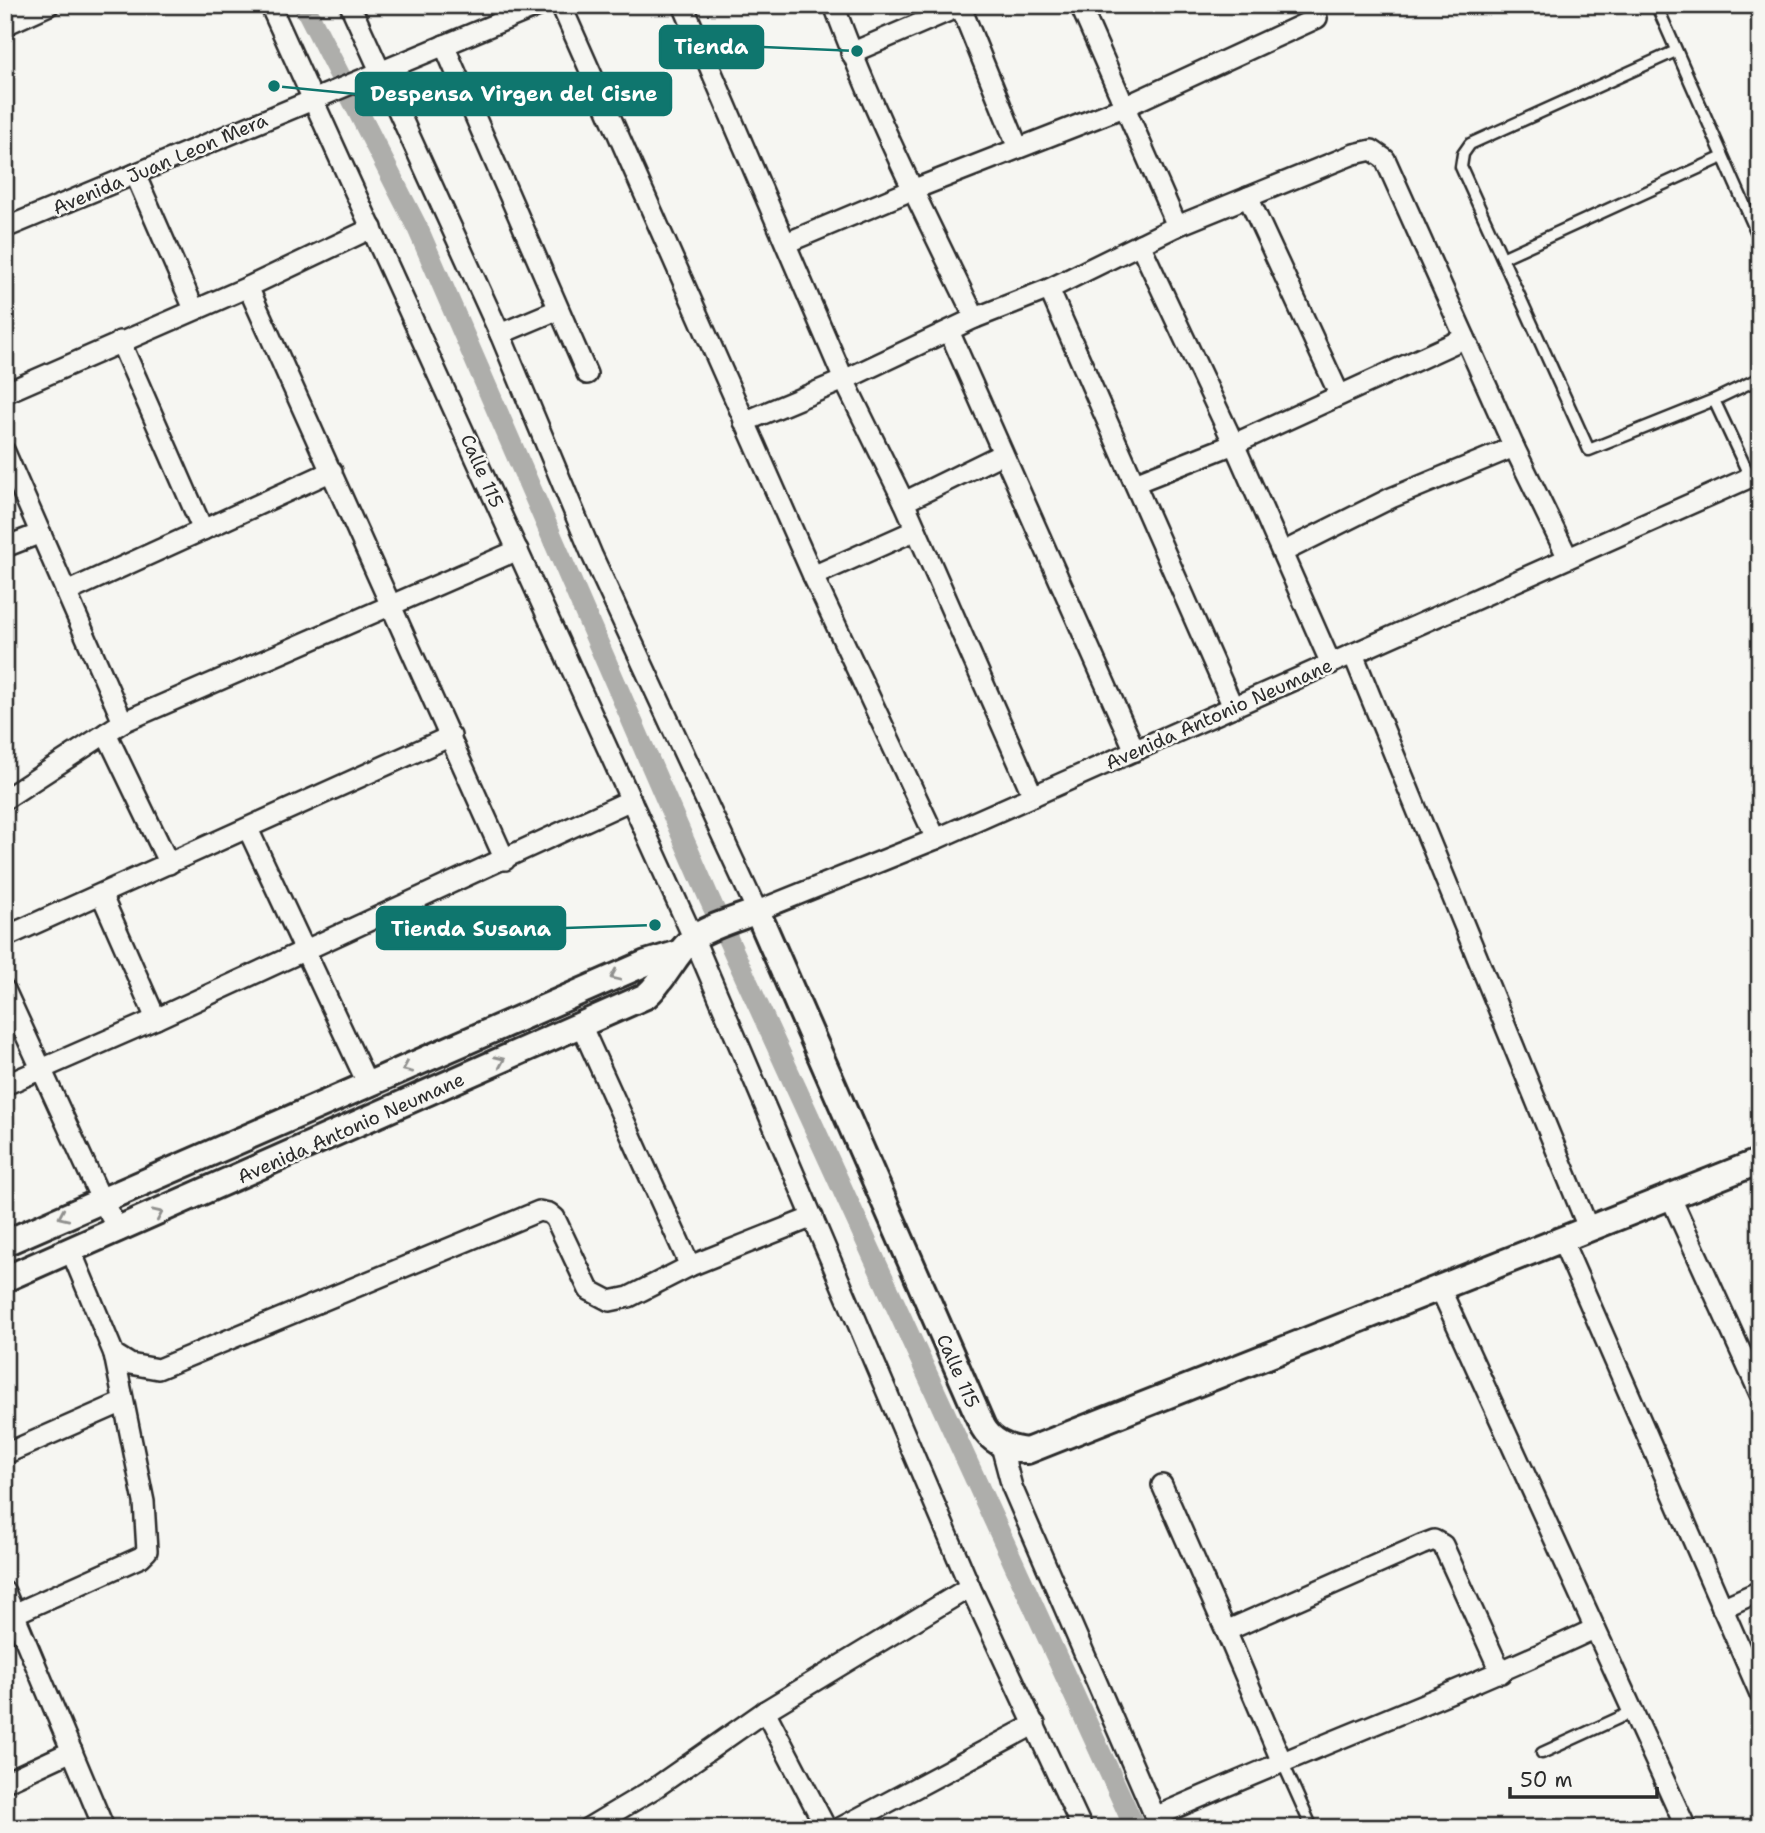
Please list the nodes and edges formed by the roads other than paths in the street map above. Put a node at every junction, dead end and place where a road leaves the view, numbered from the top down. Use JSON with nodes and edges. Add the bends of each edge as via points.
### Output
{"nodes":[{"id":1,"x":49,"y":5,"type":"edge"},
{"id":2,"x":270,"y":5,"type":"edge"},
{"id":3,"x":350,"y":5,"type":"edge"},
{"id":4,"x":541,"y":5,"type":"edge"},
{"id":5,"x":561,"y":5,"type":"edge"},
{"id":6,"x":683,"y":5,"type":"edge"},
{"id":7,"x":834,"y":5,"type":"edge"},
{"id":8,"x":1080,"y":5,"type":"edge"},
{"id":9,"x":961,"y":6,"type":"edge"},
{"id":10,"x":1659,"y":11,"type":"dead end"},
{"id":11,"x":1317,"y":19,"type":"dead end"},
{"id":12,"x":5,"y":25,"type":"edge"},
{"id":13,"x":444,"y":45,"type":"junction"},
{"id":14,"x":1676,"y":51,"type":"junction"},
{"id":15,"x":851,"y":53,"type":"junction"},
{"id":16,"x":376,"y":74,"type":"junction"},
{"id":17,"x":324,"y":96,"type":"junction"},
{"id":18,"x":1124,"y":107,"type":"junction"},
{"id":19,"x":1018,"y":148,"type":"junction"},
{"id":20,"x":1723,"y":157,"type":"junction"},
{"id":21,"x":135,"y":174,"type":"junction"},
{"id":22,"x":912,"y":190,"type":"junction"},
{"id":23,"x":1248,"y":197,"type":"junction"},
{"id":24,"x":1177,"y":226,"type":"junction"},
{"id":25,"x":5,"y":228,"type":"edge"},
{"id":26,"x":372,"y":228,"type":"junction"},
{"id":27,"x":1760,"y":240,"type":"edge"},
{"id":28,"x":786,"y":243,"type":"junction"},
{"id":29,"x":1140,"y":244,"type":"junction"},
{"id":30,"x":1504,"y":257,"type":"junction"},
{"id":31,"x":248,"y":287,"type":"junction"},
{"id":32,"x":1049,"y":289,"type":"junction"},
{"id":33,"x":194,"y":309,"type":"junction"},
{"id":34,"x":557,"y":310,"type":"junction"},
{"id":35,"x":975,"y":318,"type":"junction"},
{"id":36,"x":949,"y":331,"type":"junction"},
{"id":37,"x":500,"y":334,"type":"junction"},
{"id":38,"x":1465,"y":338,"type":"junction"},
{"id":39,"x":120,"y":341,"type":"junction"},
{"id":40,"x":587,"y":374,"type":"dead end"},
{"id":41,"x":1760,"y":377,"type":"edge"},
{"id":42,"x":844,"y":380,"type":"junction"},
{"id":43,"x":5,"y":393,"type":"edge"},
{"id":44,"x":1339,"y":394,"type":"junction"},
{"id":45,"x":1714,"y":400,"type":"junction"},
{"id":46,"x":744,"y":422,"type":"junction"},
{"id":47,"x":1234,"y":444,"type":"junction"},
{"id":48,"x":1514,"y":447,"type":"junction"},
{"id":49,"x":5,"y":452,"type":"edge"},
{"id":50,"x":1002,"y":453,"type":"junction"},
{"id":51,"x":332,"y":471,"type":"junction"},
{"id":52,"x":1755,"y":475,"type":"edge"},
{"id":53,"x":1135,"y":483,"type":"junction"},
{"id":54,"x":904,"y":502,"type":"junction"},
{"id":55,"x":203,"y":530,"type":"junction"},
{"id":56,"x":916,"y":530,"type":"junction"},
{"id":57,"x":41,"y":533,"type":"junction"},
{"id":58,"x":5,"y":547,"type":"edge"},
{"id":59,"x":517,"y":550,"type":"junction"},
{"id":60,"x":1283,"y":552,"type":"junction"},
{"id":61,"x":1568,"y":558,"type":"junction"},
{"id":62,"x":813,"y":576,"type":"junction"},
{"id":63,"x":69,"y":592,"type":"junction"},
{"id":64,"x":392,"y":603,"type":"junction"},
{"id":65,"x":1353,"y":654,"type":"junction"},
{"id":66,"x":1331,"y":664,"type":"junction"},
{"id":67,"x":1233,"y":707,"type":"junction"},
{"id":68,"x":123,"y":722,"type":"junction"},
{"id":69,"x":106,"y":733,"type":"junction"},
{"id":70,"x":451,"y":736,"type":"junction"},
{"id":71,"x":1135,"y":751,"type":"junction"},
{"id":72,"x":1033,"y":796,"type":"junction"},
{"id":73,"x":5,"y":799,"type":"edge"},
{"id":74,"x":631,"y":800,"type":"junction"},
{"id":75,"x":248,"y":829,"type":"junction"},
{"id":76,"x":936,"y":839,"type":"junction"},
{"id":77,"x":505,"y":860,"type":"junction"},
{"id":78,"x":169,"y":864,"type":"junction"},
{"id":79,"x":102,"y":896,"type":"junction"},
{"id":80,"x":752,"y":913,"type":"junction"},
{"id":81,"x":5,"y":937,"type":"edge"},
{"id":82,"x":691,"y":942,"type":"junction"},
{"id":83,"x":305,"y":951,"type":"junction"},
{"id":84,"x":5,"y":990,"type":"edge"},
{"id":85,"x":156,"y":1019,"type":"junction"},
{"id":86,"x":581,"y":1025,"type":"junction"},
{"id":87,"x":40,"y":1070,"type":"junction"},
{"id":88,"x":5,"y":1085,"type":"edge"},
{"id":89,"x":368,"y":1085,"type":"junction"},
{"id":90,"x":1760,"y":1161,"type":"edge"},
{"id":91,"x":1671,"y":1198,"type":"junction"},
{"id":92,"x":101,"y":1199,"type":"junction"},
{"id":93,"x":813,"y":1217,"type":"junction"},
{"id":94,"x":1589,"y":1230,"type":"junction"},
{"id":95,"x":119,"y":1231,"type":"junction"},
{"id":96,"x":1562,"y":1240,"type":"junction"},
{"id":97,"x":5,"y":1242,"type":"edge"},
{"id":98,"x":71,"y":1251,"type":"junction"},
{"id":99,"x":690,"y":1266,"type":"junction"},
{"id":100,"x":5,"y":1279,"type":"edge"},
{"id":101,"x":1439,"y":1286,"type":"junction"},
{"id":102,"x":114,"y":1354,"type":"junction"},
{"id":103,"x":1760,"y":1394,"type":"edge"},
{"id":104,"x":123,"y":1402,"type":"junction"},
{"id":105,"x":1000,"y":1442,"type":"junction"},
{"id":106,"x":5,"y":1454,"type":"edge"},
{"id":107,"x":1162,"y":1485,"type":"dead end"},
{"id":108,"x":970,"y":1587,"type":"junction"},
{"id":109,"x":1760,"y":1591,"type":"edge"},
{"id":110,"x":5,"y":1592,"type":"edge"},
{"id":111,"x":1722,"y":1608,"type":"junction"},
{"id":112,"x":14,"y":1614,"type":"junction"},
{"id":113,"x":1594,"y":1629,"type":"junction"},
{"id":114,"x":1226,"y":1631,"type":"junction"},
{"id":115,"x":1500,"y":1673,"type":"junction"},
{"id":116,"x":1760,"y":1694,"type":"edge"},
{"id":117,"x":765,"y":1711,"type":"junction"},
{"id":118,"x":1634,"y":1711,"type":"junction"},
{"id":119,"x":1035,"y":1724,"type":"junction"},
{"id":120,"x":72,"y":1751,"type":"junction"},
{"id":121,"x":1542,"y":1753,"type":"dead end"},
{"id":122,"x":1281,"y":1760,"type":"junction"},
{"id":123,"x":5,"y":1782,"type":"edge"},
{"id":124,"x":1158,"y":1822,"type":"edge"},
{"id":125,"x":104,"y":1828,"type":"edge"},
{"id":126,"x":588,"y":1828,"type":"edge"},
{"id":127,"x":826,"y":1828,"type":"edge"},
{"id":128,"x":840,"y":1828,"type":"edge"},
{"id":129,"x":1082,"y":1828,"type":"edge"},
{"id":130,"x":1312,"y":1828,"type":"edge"},
{"id":131,"x":1686,"y":1828,"type":"edge"}],
"edges":[{"from":1,"to":12,"type":"street"},
{"from":2,"to":17,"type":"street","name":"Calle 115"},
{"from":3,"to":16,"type":"street"},
{"from":4,"to":13,"type":"street","name":"Avenida Juan Leon Mera"},
{"from":5,"to":46,"type":"street"},
{"from":6,"to":28,"type":"street"},
{"from":7,"to":15,"type":"street"},
{"from":8,"to":18,"type":"street"},
{"from":9,"to":15,"type":"street"},
{"from":9,"to":19,"type":"street"},
{"from":10,"to":14,"type":"lane"},
{"from":11,"to":18,"type":"street"},
{"from":13,"to":16,"type":"street","name":"Avenida Juan Leon Mera"},
{"from":13,"to":34,"type":"street"},
{"from":14,"to":20,"type":"lane"},
{"from":14,"to":30,"type":"lane","via":[[1470,144],[1461,167]]},
{"from":15,"to":22,"type":"street"},
{"from":16,"to":17,"type":"street","name":"Avenida Juan Leon Mera"},
{"from":16,"to":37,"type":"street"},
{"from":17,"to":21,"type":"street","name":"Avenida Juan Leon Mera"},
{"from":17,"to":26,"type":"street","name":"Calle 115"},
{"from":18,"to":19,"type":"street"},
{"from":18,"to":24,"type":"street"},
{"from":19,"to":22,"type":"street"},
{"from":20,"to":27,"type":"lane"},
{"from":20,"to":30,"type":"lane"},
{"from":21,"to":25,"type":"street","name":"Avenida Juan Leon Mera"},
{"from":21,"to":33,"type":"street"},
{"from":22,"to":28,"type":"street"},
{"from":22,"to":35,"type":"street"},
{"from":23,"to":24,"type":"street"},
{"from":23,"to":38,"type":"street","via":[[1372,150],[1385,159]]},
{"from":23,"to":44,"type":"street"},
{"from":24,"to":29,"type":"street"},
{"from":26,"to":31,"type":"street"},
{"from":26,"to":59,"type":"street","name":"Calle 115"},
{"from":28,"to":42,"type":"street"},
{"from":29,"to":32,"type":"street"},
{"from":29,"to":47,"type":"street"},
{"from":30,"to":45,"type":"lane","via":[[1589,450]]},
{"from":31,"to":33,"type":"street"},
{"from":31,"to":51,"type":"street"},
{"from":32,"to":35,"type":"street"},
{"from":32,"to":53,"type":"street"},
{"from":33,"to":39,"type":"street"},
{"from":34,"to":37,"type":"street"},
{"from":34,"to":40,"type":"street"},
{"from":35,"to":36,"type":"street"},
{"from":36,"to":42,"type":"street"},
{"from":36,"to":50,"type":"street"},
{"from":37,"to":80,"type":"street","via":[[592,555]]},
{"from":38,"to":44,"type":"street"},
{"from":38,"to":48,"type":"street"},
{"from":39,"to":43,"type":"street"},
{"from":39,"to":55,"type":"street"},
{"from":41,"to":45,"type":"lane"},
{"from":42,"to":46,"type":"street"},
{"from":42,"to":54,"type":"street"},
{"from":44,"to":47,"type":"street"},
{"from":45,"to":52,"type":"lane"},
{"from":46,"to":62,"type":"street"},
{"from":47,"to":53,"type":"street"},
{"from":47,"to":60,"type":"street"},
{"from":48,"to":60,"type":"street","via":[[1391,498]]},
{"from":48,"to":61,"type":"street"},
{"from":49,"to":57,"type":"street"},
{"from":50,"to":54,"type":"street"},
{"from":50,"to":71,"type":"street"},
{"from":51,"to":55,"type":"street"},
{"from":51,"to":64,"type":"street"},
{"from":52,"to":61,"type":"street","name":"Avenida Antonio Neumane"},
{"from":53,"to":67,"type":"street"},
{"from":54,"to":56,"type":"street"},
{"from":55,"to":63,"type":"street"},
{"from":56,"to":62,"type":"street"},
{"from":56,"to":72,"type":"street"},
{"from":57,"to":58,"type":"street"},
{"from":57,"to":63,"type":"street"},
{"from":59,"to":64,"type":"street"},
{"from":59,"to":74,"type":"street","name":"Calle 115"},
{"from":60,"to":66,"type":"street"},
{"from":61,"to":65,"type":"street","name":"Avenida Antonio Neumane"},
{"from":62,"to":76,"type":"street"},
{"from":63,"to":68,"type":"street"},
{"from":64,"to":68,"type":"street"},
{"from":64,"to":70,"type":"street"},
{"from":65,"to":66,"type":"street","name":"Avenida Antonio Neumane"},
{"from":65,"to":94,"type":"street"},
{"from":66,"to":67,"type":"street","name":"Avenida Antonio Neumane"},
{"from":67,"to":71,"type":"street","name":"Avenida Antonio Neumane"},
{"from":68,"to":69,"type":"street"},
{"from":69,"to":73,"type":"street"},
{"from":69,"to":78,"type":"street"},
{"from":70,"to":75,"type":"street"},
{"from":70,"to":77,"type":"street"},
{"from":71,"to":72,"type":"street","name":"Avenida Antonio Neumane"},
{"from":72,"to":76,"type":"street","name":"Avenida Antonio Neumane"},
{"from":74,"to":77,"type":"street"},
{"from":74,"to":82,"type":"street","name":"Calle 115"},
{"from":75,"to":78,"type":"street"},
{"from":75,"to":83,"type":"street"},
{"from":76,"to":80,"type":"street","name":"Avenida Antonio Neumane"},
{"from":77,"to":83,"type":"street"},
{"from":78,"to":79,"type":"street"},
{"from":79,"to":81,"type":"street"},
{"from":79,"to":85,"type":"street"},
{"from":80,"to":82,"type":"street","name":"Avenida Antonio Neumane"},
{"from":80,"to":105,"type":"street","name":"Calle 115","via":[[983,1427]]},
{"from":82,"to":86,"type":"street","name":"Avenida Antonio Neumane","via":[[646,996]]},
{"from":82,"to":89,"type":"street","name":"Avenida Antonio Neumane","one_way":true},
{"from":82,"to":93,"type":"street","name":"Calle 115"},
{"from":83,"to":85,"type":"street"},
{"from":83,"to":89,"type":"street"},
{"from":84,"to":87,"type":"street"},
{"from":85,"to":87,"type":"street"},
{"from":95,"to":86,"type":"street","name":"Avenida Antonio Neumane","one_way":true},
{"from":86,"to":99,"type":"street"},
{"from":87,"to":88,"type":"street"},
{"from":87,"to":92,"type":"street"},
{"from":89,"to":92,"type":"street","name":"Avenida Antonio Neumane"},
{"from":90,"to":91,"type":"street"},
{"from":91,"to":94,"type":"street"},
{"from":91,"to":103,"type":"street"},
{"from":92,"to":95,"type":"street"},
{"from":92,"to":97,"type":"street","name":"Avenida Antonio Neumane","one_way":true},
{"from":93,"to":99,"type":"street"},
{"from":93,"to":108,"type":"street","name":"Calle 115"},
{"from":94,"to":96,"type":"street"},
{"from":95,"to":98,"type":"street","name":"Avenida Antonio Neumane"},
{"from":96,"to":101,"type":"street"},
{"from":96,"to":111,"type":"street"},
{"from":98,"to":100,"type":"street","name":"Avenida Antonio Neumane"},
{"from":98,"to":102,"type":"street"},
{"from":99,"to":102,"type":"street","via":[[620,1301],[602,1299],[589,1290],[555,1218],[539,1211],[158,1369],[130,1364]]},
{"from":101,"to":105,"type":"street","via":[[1027,1451]]},
{"from":101,"to":113,"type":"street"},
{"from":102,"to":104,"type":"street"},
{"from":104,"to":106,"type":"street"},
{"from":104,"to":112,"type":"street","via":[[144,1502],[147,1551]]},
{"from":105,"to":124,"type":"street","name":"Calle 115","via":[[1012,1487]]},
{"from":107,"to":114,"type":"street"},
{"from":108,"to":117,"type":"street"},
{"from":108,"to":119,"type":"street","name":"Calle 115"},
{"from":109,"to":111,"type":"street"},
{"from":110,"to":112,"type":"street"},
{"from":111,"to":116,"type":"street"},
{"from":112,"to":120,"type":"street"},
{"from":113,"to":115,"type":"street"},
{"from":113,"to":118,"type":"street"},
{"from":114,"to":115,"type":"street","via":[[1433,1540],[1443,1545]]},
{"from":114,"to":122,"type":"street"},
{"from":115,"to":122,"type":"street"},
{"from":117,"to":126,"type":"street","via":[[655,1788]]},
{"from":117,"to":127,"type":"street"},
{"from":118,"to":121,"type":"lane"},
{"from":118,"to":131,"type":"street"},
{"from":119,"to":128,"type":"street"},
{"from":119,"to":129,"type":"street","name":"Calle 115"},
{"from":120,"to":123,"type":"street"},
{"from":120,"to":125,"type":"street"},
{"from":122,"to":124,"type":"street"},
{"from":122,"to":130,"type":"lane"}]}
